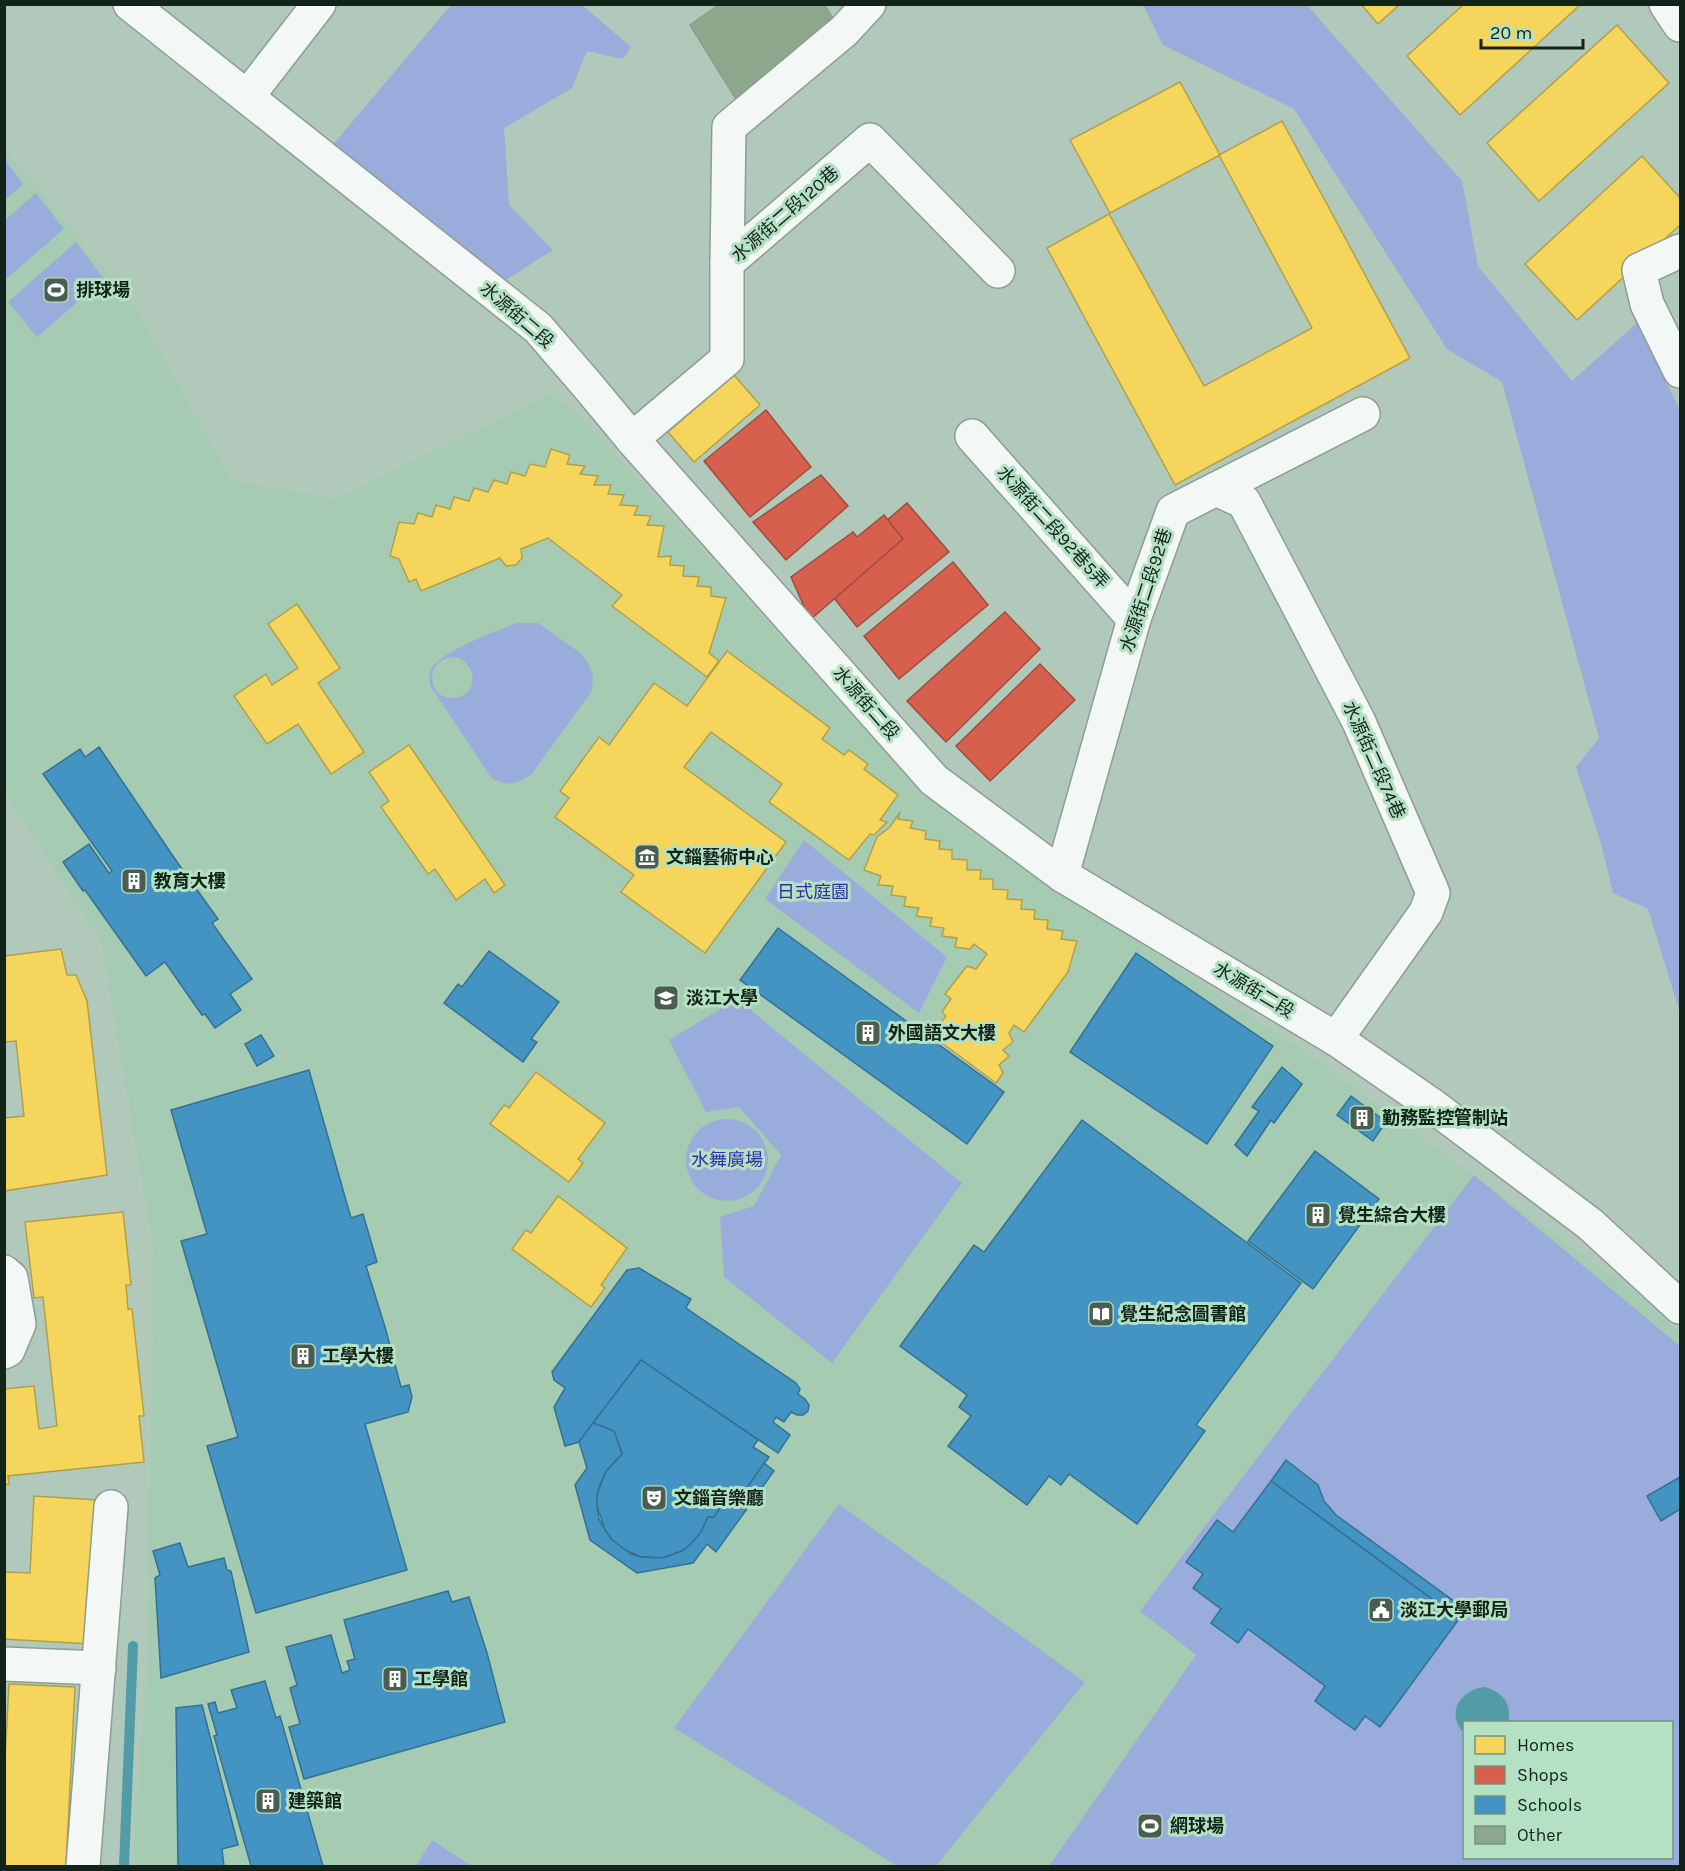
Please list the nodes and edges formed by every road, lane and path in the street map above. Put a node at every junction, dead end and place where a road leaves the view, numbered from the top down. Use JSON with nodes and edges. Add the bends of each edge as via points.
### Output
{"nodes":[{"id":1,"x":130,"y":4,"type":"edge"},
{"id":2,"x":319,"y":4,"type":"edge"},
{"id":3,"x":869,"y":4,"type":"edge"},
{"id":4,"x":1666,"y":4,"type":"edge"},
{"id":5,"x":1680,"y":26,"type":"edge"},
{"id":6,"x":247,"y":97,"type":"junction"},
{"id":7,"x":1680,"y":251,"type":"edge"},
{"id":8,"x":727,"y":263,"type":"junction"},
{"id":9,"x":998,"y":270,"type":"dead end"},
{"id":10,"x":1680,"y":371,"type":"edge"},
{"id":11,"x":1363,"y":414,"type":"dead end"},
{"id":12,"x":972,"y":436,"type":"dead end"},
{"id":13,"x":632,"y":439,"type":"junction"},
{"id":14,"x":1216,"y":489,"type":"junction"},
{"id":15,"x":1134,"y":619,"type":"junction"},
{"id":16,"x":1062,"y":875,"type":"junction"},
{"id":17,"x":1336,"y":1039,"type":"junction"},
{"id":18,"x":4,"y":1272,"type":"edge"},
{"id":19,"x":1680,"y":1307,"type":"edge"},
{"id":20,"x":4,"y":1352,"type":"edge"},
{"id":21,"x":111,"y":1507,"type":"dead end"},
{"id":22,"x":4,"y":1664,"type":"edge"},
{"id":23,"x":99,"y":1668,"type":"junction"},
{"id":24,"x":83,"y":1866,"type":"edge"}],
"edges":[{"from":1,"to":6,"type":"street","name":"水源街二段"},
{"from":2,"to":6,"type":"street"},
{"from":3,"to":8,"type":"street","via":[[844,31],[729,127]]},
{"from":4,"to":5,"type":"street"},
{"from":6,"to":13,"type":"street","name":"水源街二段","via":[[538,328]]},
{"from":7,"to":10,"type":"street","via":[[1639,270],[1647,304]]},
{"from":8,"to":9,"type":"street","name":"水源街二段120巷","via":[[870,140]]},
{"from":8,"to":13,"type":"street","name":"水源街二段120巷","via":[[727,359]]},
{"from":11,"to":14,"type":"street","name":"水源街二段92巷"},
{"from":12,"to":15,"type":"street","name":"水源街二段92巷5弄"},
{"from":13,"to":16,"type":"street","name":"水源街二段","via":[[934,780]]},
{"from":14,"to":15,"type":"street","name":"水源街二段92巷","via":[[1173,511]]},
{"from":14,"to":17,"type":"street","name":"水源街二段74巷","via":[[1244,502],[1359,722],[1433,893],[1426,912]]},
{"from":15,"to":16,"type":"street","name":"水源街二段92巷"},
{"from":16,"to":17,"type":"street","name":"水源街二段"},
{"from":17,"to":19,"type":"street","name":"水源街二段","via":[[1429,1103],[1590,1224]]},
{"from":18,"to":20,"type":"street","via":[[11,1278],[19,1324]]},
{"from":21,"to":23,"type":"street"},
{"from":22,"to":23,"type":"street"},
{"from":23,"to":24,"type":"street"}]}
